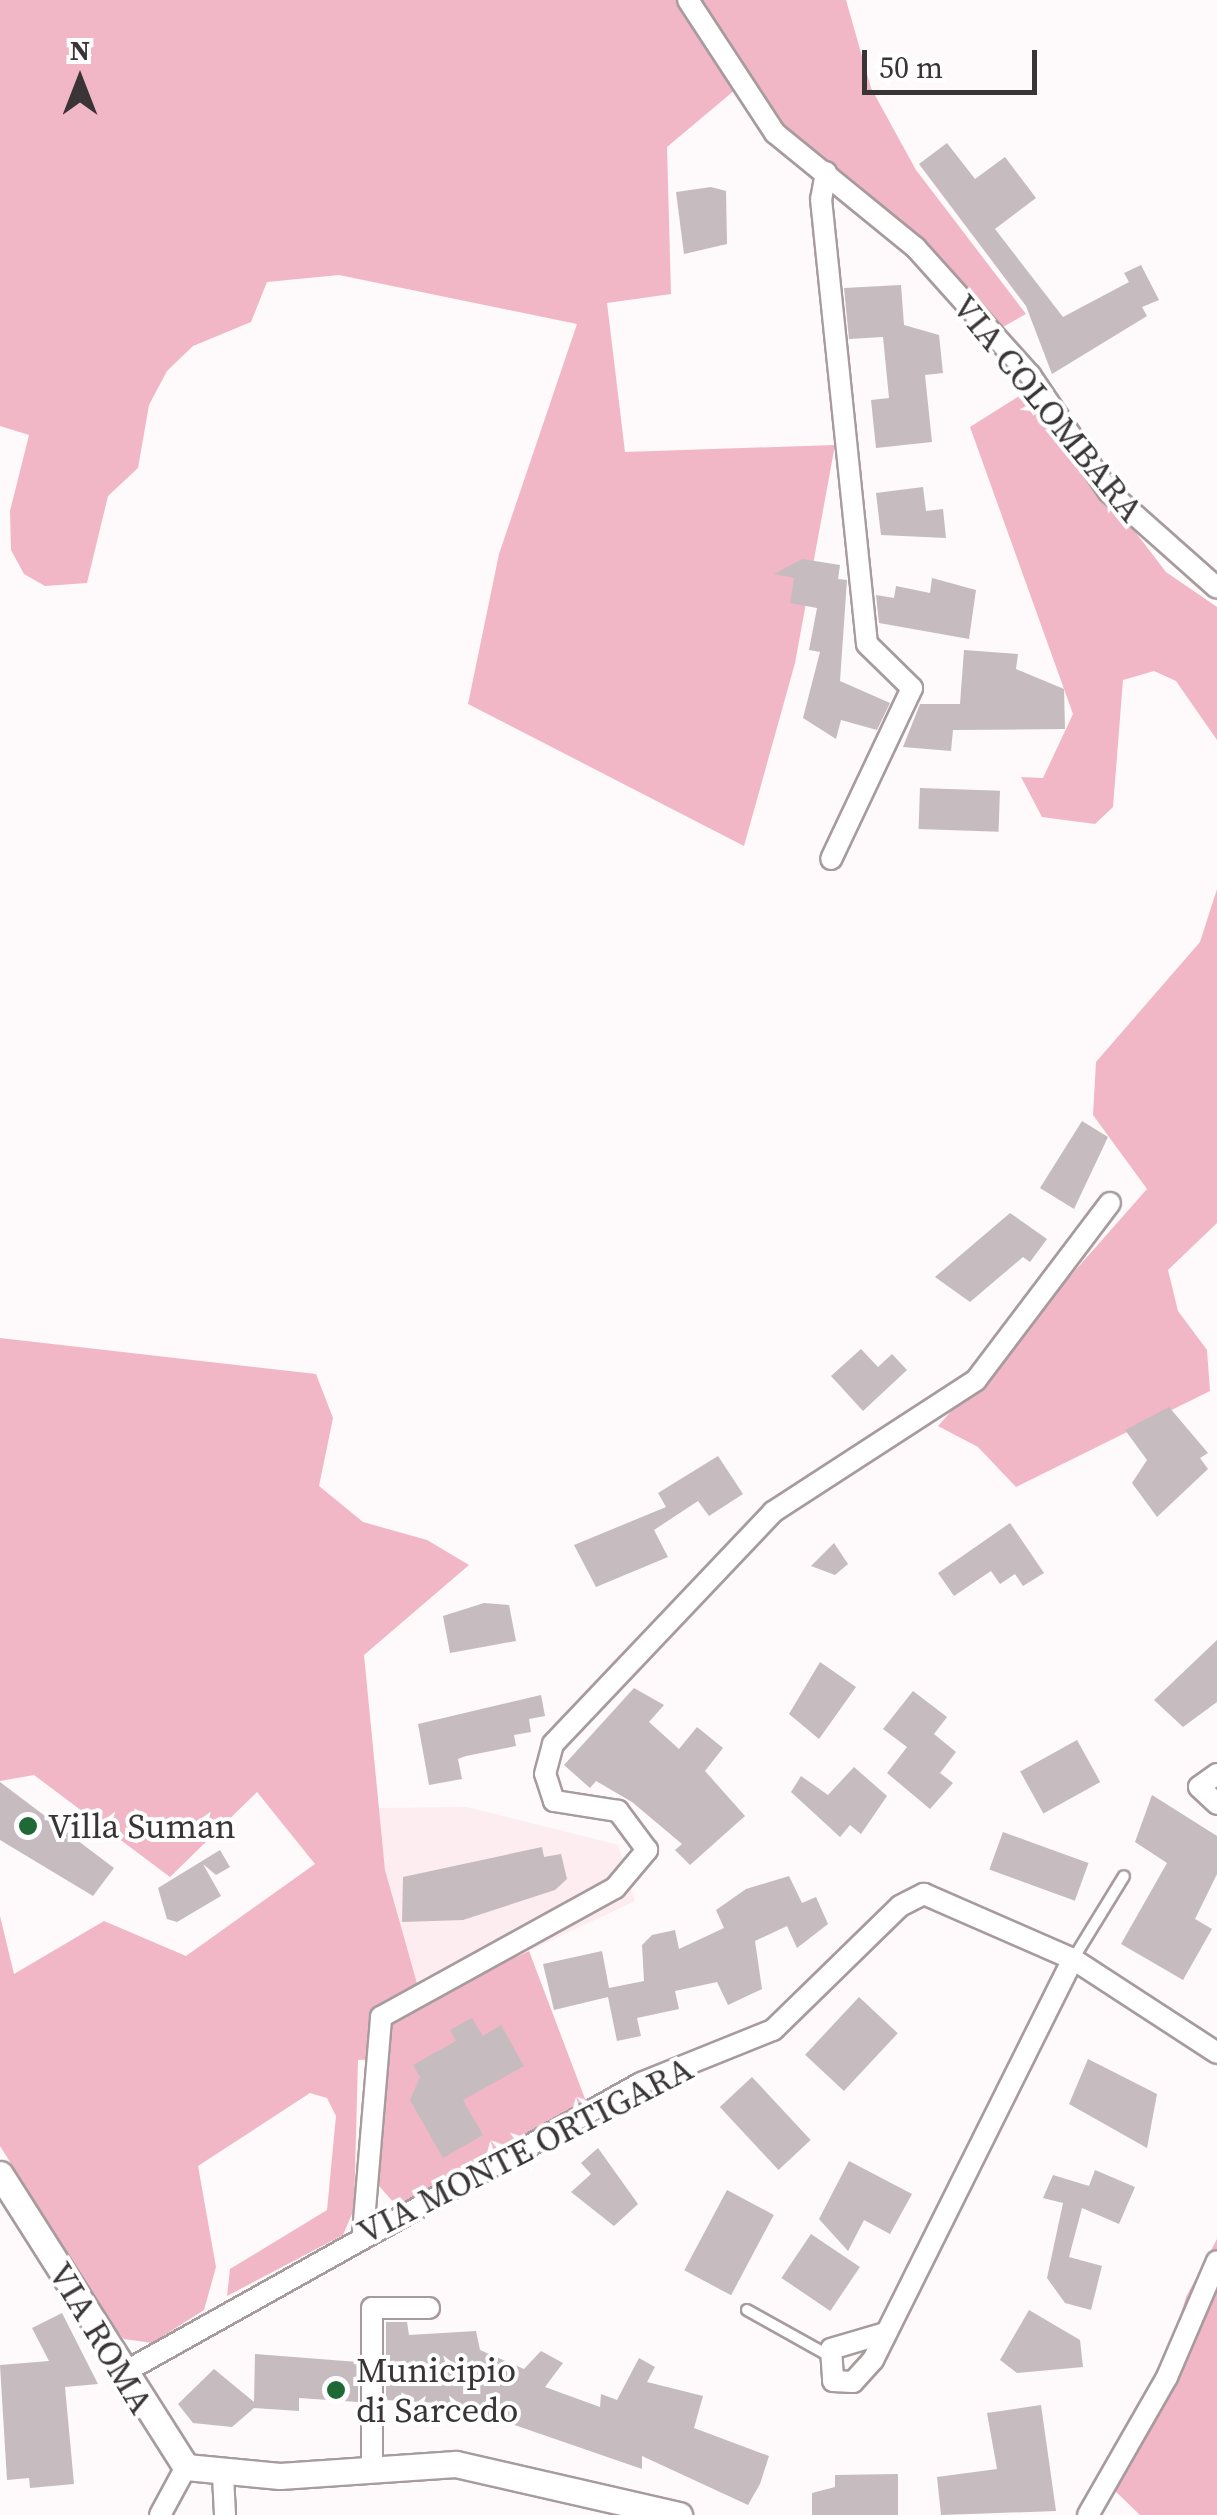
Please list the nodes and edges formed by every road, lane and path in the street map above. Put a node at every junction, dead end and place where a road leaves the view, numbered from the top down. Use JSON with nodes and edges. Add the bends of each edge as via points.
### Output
{"nodes":[{"id":1,"x":688,"y":0,"type":"edge"},
{"id":2,"x":826,"y":172,"type":"junction"},
{"id":3,"x":1217,"y":588,"type":"edge"},
{"id":4,"x":831,"y":858,"type":"dead end"},
{"id":5,"x":1110,"y":1203,"type":"dead end"},
{"id":6,"x":1217,"y":1774,"type":"edge"},
{"id":7,"x":1217,"y":1804,"type":"edge"},
{"id":8,"x":1124,"y":1876,"type":"dead end"},
{"id":9,"x":1073,"y":1959,"type":"junction"},
{"id":10,"x":1217,"y":2053,"type":"edge"},
{"id":11,"x":0,"y":2174,"type":"edge"},
{"id":12,"x":363,"y":2232,"type":"junction"},
{"id":13,"x":1217,"y":2260,"type":"edge"},
{"id":14,"x":429,"y":2308,"type":"dead end"},
{"id":15,"x":747,"y":2310,"type":"dead end"},
{"id":16,"x":885,"y":2334,"type":"junction"},
{"id":17,"x":826,"y":2354,"type":"junction"},
{"id":18,"x":121,"y":2374,"type":"junction"},
{"id":19,"x":372,"y":2466,"type":"junction"},
{"id":20,"x":186,"y":2467,"type":"junction"},
{"id":21,"x":223,"y":2476,"type":"junction"},
{"id":22,"x":160,"y":2515,"type":"edge"},
{"id":23,"x":225,"y":2515,"type":"edge"},
{"id":24,"x":679,"y":2515,"type":"edge"},
{"id":25,"x":1088,"y":2515,"type":"edge"}],
"edges":[{"from":1,"to":2,"type":"street","name":"VIA COLOMBARA","via":[[743,95]]},
{"from":2,"to":3,"type":"street","name":"VIA COLOMBARA","via":[[916,248],[1030,375],[1109,492]]},
{"from":2,"to":4,"type":"street","via":[[867,644],[912,688]]},
{"from":5,"to":12,"type":"street","via":[[976,1380],[773,1512],[553,1744],[545,1774],[554,1800],[618,1811],[647,1850],[615,1888],[381,2017]]},
{"from":6,"to":7,"type":"street","via":[[1199,1787]]},
{"from":8,"to":9,"type":"lane"},
{"from":9,"to":10,"type":"street","name":"VIA MONTE ORTIGARA"},
{"from":9,"to":12,"type":"street","name":"VIA MONTE ORTIGARA","via":[[924,1894],[911,1898],[773,2030],[641,2083]]},
{"from":9,"to":16,"type":"street"},
{"from":11,"to":18,"type":"street","name":"VIA ROMA"},
{"from":12,"to":18,"type":"street","name":"VIA MONTE ORTIGARA"},
{"from":13,"to":25,"type":"street","via":[[1158,2394]]},
{"from":14,"to":19,"type":"street","via":[[372,2308]]},
{"from":15,"to":17,"type":"lane"},
{"from":16,"to":17,"type":"street"},
{"from":16,"to":17,"type":"street","via":[[853,2382],[833,2381]]},
{"from":18,"to":20,"type":"street","name":"VIA ROMA"},
{"from":19,"to":21,"type":"street"},
{"from":19,"to":24,"type":"street","via":[[456,2464]]},
{"from":20,"to":21,"type":"street"},
{"from":20,"to":22,"type":"street"},
{"from":21,"to":23,"type":"street"}]}
